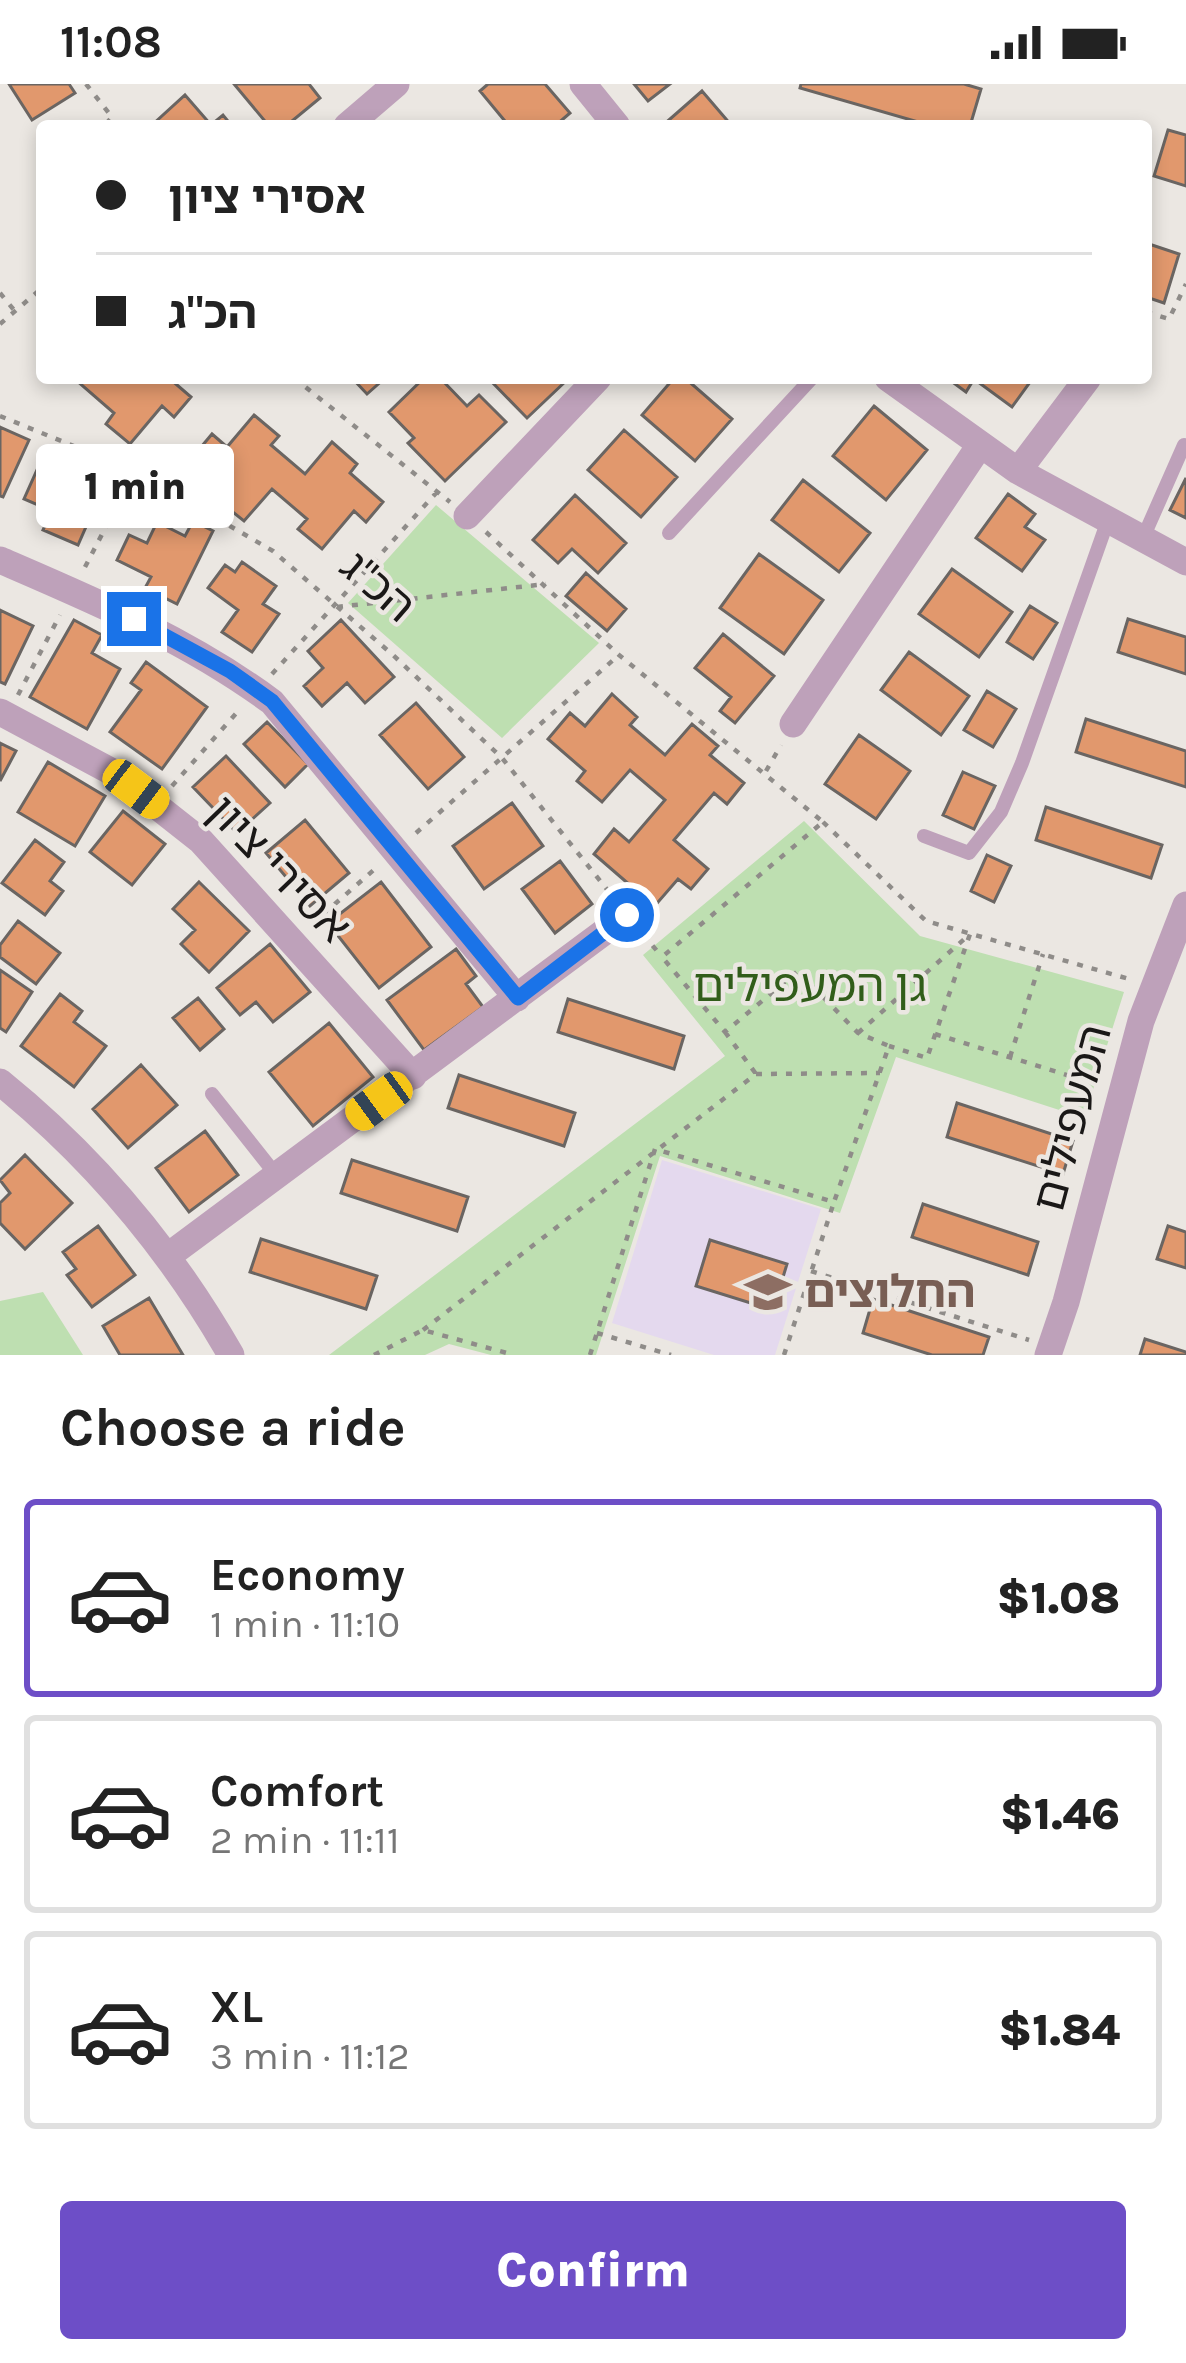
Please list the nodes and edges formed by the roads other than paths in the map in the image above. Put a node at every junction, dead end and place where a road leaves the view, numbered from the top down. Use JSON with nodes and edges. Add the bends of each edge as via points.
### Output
{"nodes":[{"id":1,"x":396,"y":84,"type":"edge"},
{"id":2,"x":583,"y":84,"type":"edge"},
{"id":3,"x":354,"y":120,"type":"edge"},
{"id":4,"x":612,"y":120,"type":"edge"},
{"id":5,"x":588,"y":384,"type":"edge"},
{"id":6,"x":806,"y":384,"type":"edge"},
{"id":7,"x":896,"y":384,"type":"edge"},
{"id":8,"x":1083,"y":384,"type":"edge"},
{"id":9,"x":980,"y":445,"type":"junction"},
{"id":10,"x":1184,"y":446,"type":"edge"},
{"id":11,"x":1018,"y":471,"type":"junction"},
{"id":12,"x":467,"y":516,"type":"road end"},
{"id":13,"x":1108,"y":520,"type":"junction"},
{"id":14,"x":669,"y":533,"type":"dead end"},
{"id":15,"x":1143,"y":538,"type":"junction"},
{"id":16,"x":0,"y":560,"type":"edge"},
{"id":17,"x":1186,"y":562,"type":"edge"},
{"id":18,"x":0,"y":712,"type":"edge"},
{"id":19,"x":793,"y":724,"type":"dead end"},
{"id":20,"x":924,"y":836,"type":"dead end"},
{"id":21,"x":1186,"y":905,"type":"edge"},
{"id":22,"x":627,"y":915,"type":"road end"},
{"id":23,"x":518,"y":998,"type":"junction"},
{"id":24,"x":413,"y":1076,"type":"junction"},
{"id":25,"x":0,"y":1082,"type":"edge"},
{"id":26,"x":212,"y":1094,"type":"dead end"},
{"id":27,"x":278,"y":1176,"type":"junction"},
{"id":28,"x":168,"y":1256,"type":"junction"},
{"id":29,"x":1049,"y":1351,"type":"edge"},
{"id":30,"x":231,"y":1355,"type":"edge"}],
"edges":[{"from":1,"to":3,"type":"street"},
{"from":2,"to":4,"type":"street"},
{"from":5,"to":12,"type":"street"},
{"from":6,"to":14,"type":"lane"},
{"from":7,"to":9,"type":"street"},
{"from":8,"to":11,"type":"street"},
{"from":9,"to":11,"type":"street"},
{"from":9,"to":19,"type":"street"},
{"from":10,"to":15,"type":"lane"},
{"from":11,"to":13,"type":"street"},
{"from":13,"to":15,"type":"street"},
{"from":13,"to":20,"type":"lane","via":[[1001,812],[968,853]]},
{"from":15,"to":17,"type":"street"},
{"from":16,"to":23,"type":"street","via":[[165,633],[256,690]]},
{"from":18,"to":24,"type":"street","name":"אסירי ציון","via":[[68,745],[201,841]]},
{"from":21,"to":29,"type":"street","name":"המעפילים","via":[[1154,986]]},
{"from":22,"to":23,"type":"street"},
{"from":23,"to":24,"type":"street"},
{"from":24,"to":27,"type":"street"},
{"from":25,"to":28,"type":"street","via":[[47,1120]]},
{"from":26,"to":27,"type":"lane"},
{"from":27,"to":28,"type":"street"},
{"from":28,"to":30,"type":"street"}]}
